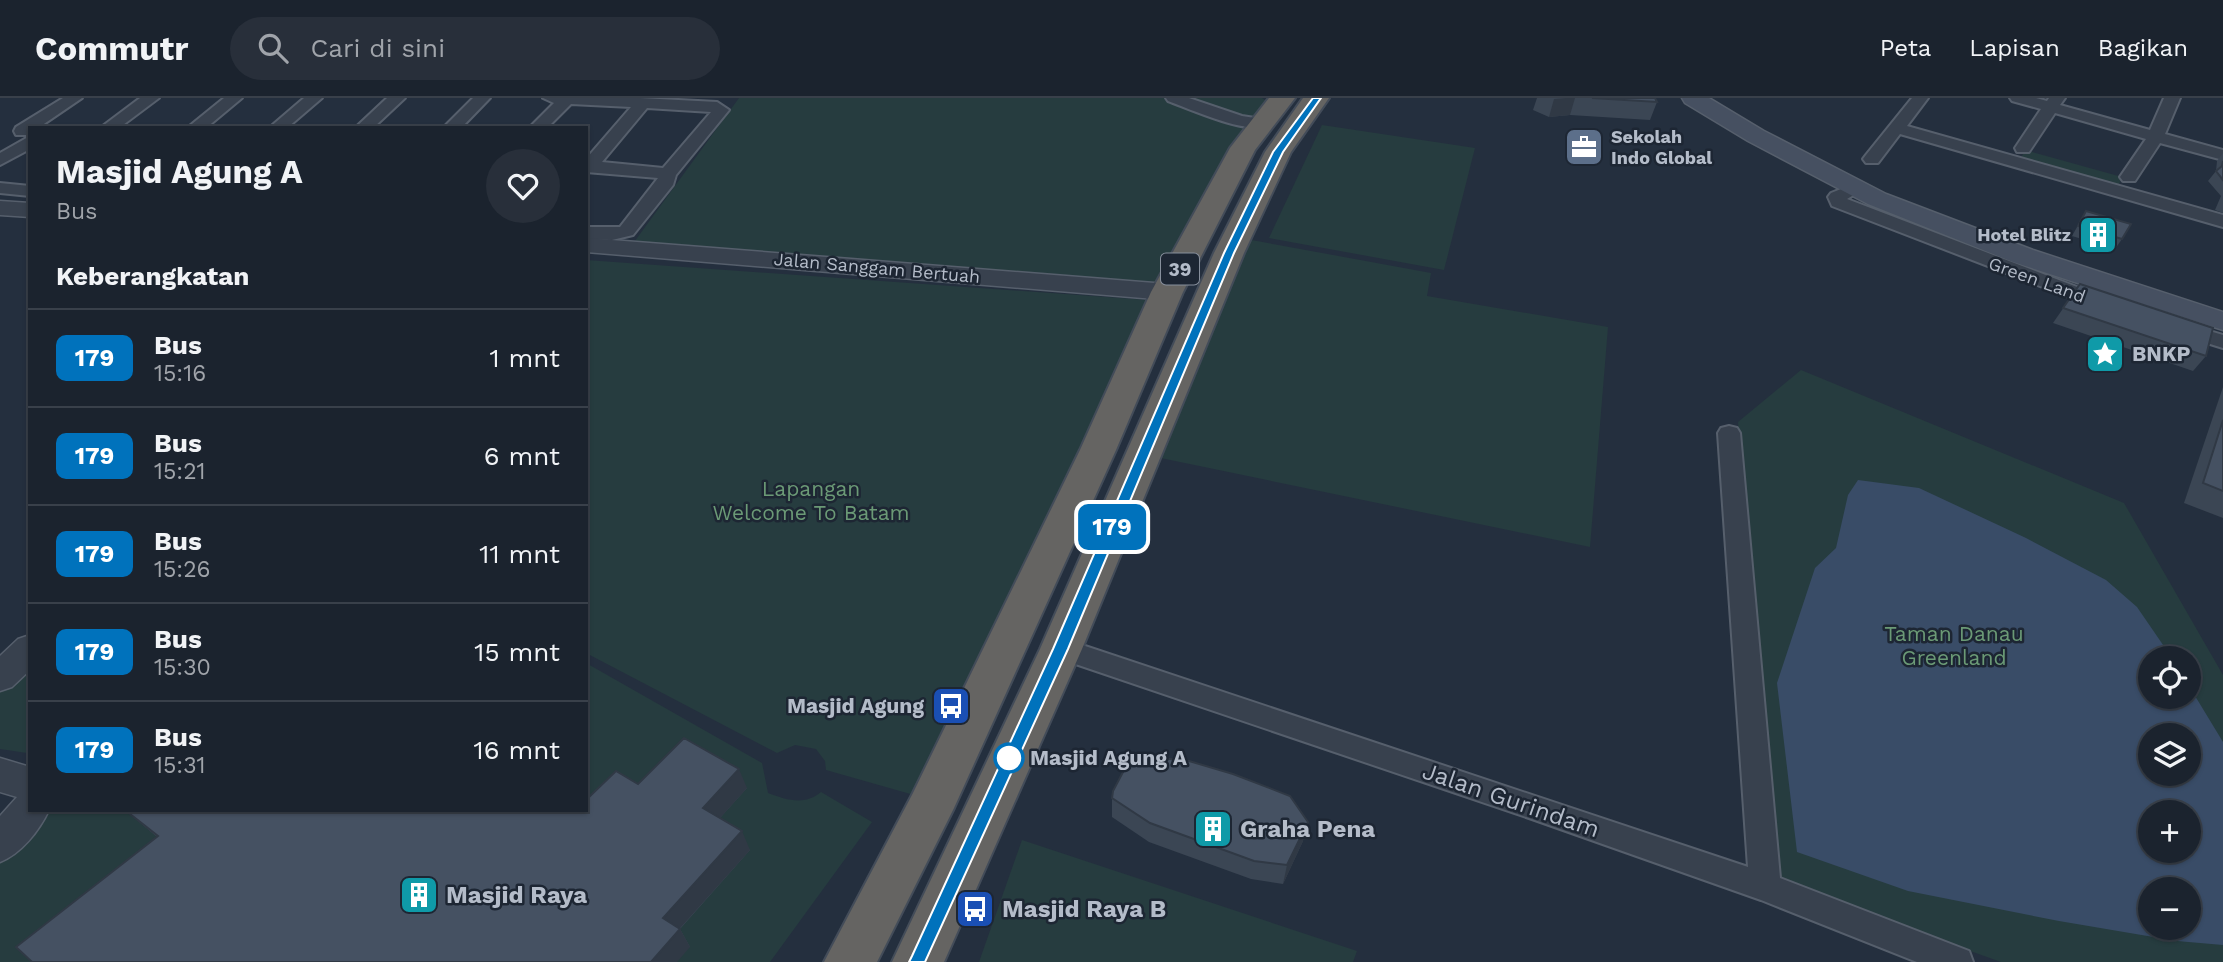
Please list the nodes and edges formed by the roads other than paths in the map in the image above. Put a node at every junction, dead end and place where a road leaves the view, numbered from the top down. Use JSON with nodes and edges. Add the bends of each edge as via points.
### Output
{"nodes":[{"id":1,"x":74,"y":98,"type":"edge"},
{"id":2,"x":151,"y":98,"type":"edge"},
{"id":3,"x":234,"y":98,"type":"edge"},
{"id":4,"x":314,"y":98,"type":"edge"},
{"id":5,"x":397,"y":98,"type":"edge"},
{"id":6,"x":482,"y":98,"type":"edge"},
{"id":7,"x":551,"y":98,"type":"edge"},
{"id":8,"x":1174,"y":98,"type":"edge"},
{"id":9,"x":1282,"y":98,"type":"edge"},
{"id":10,"x":1317,"y":98,"type":"edge"},
{"id":11,"x":1693,"y":98,"type":"edge"},
{"id":12,"x":1716,"y":98,"type":"edge"},
{"id":13,"x":1920,"y":98,"type":"edge"},
{"id":14,"x":2018,"y":98,"type":"edge"},
{"id":15,"x":2172,"y":98,"type":"edge"},
{"id":16,"x":567,"y":99,"type":"edge"},
{"id":17,"x":643,"y":103,"type":"junction"},
{"id":18,"x":2054,"y":103,"type":"edge"},
{"id":19,"x":1262,"y":123,"type":"junction"},
{"id":20,"x":34,"y":126,"type":"edge"},
{"id":21,"x":111,"y":126,"type":"edge"},
{"id":22,"x":198,"y":126,"type":"edge"},
{"id":23,"x":279,"y":126,"type":"edge"},
{"id":24,"x":365,"y":126,"type":"edge"},
{"id":25,"x":452,"y":126,"type":"edge"},
{"id":26,"x":539,"y":126,"type":"edge"},
{"id":27,"x":1897,"y":128,"type":"junction"},
{"id":28,"x":23,"y":134,"type":"edge"},
{"id":29,"x":2156,"y":136,"type":"junction"},
{"id":30,"x":2018,"y":154,"type":"junction"},
{"id":31,"x":2223,"y":155,"type":"edge"},
{"id":32,"x":1872,"y":159,"type":"dead end"},
{"id":33,"x":0,"y":160,"type":"edge"},
{"id":34,"x":588,"y":167,"type":"edge"},
{"id":35,"x":663,"y":173,"type":"junction"},
{"id":36,"x":2125,"y":184,"type":"junction"},
{"id":37,"x":0,"y":188,"type":"edge"},
{"id":38,"x":28,"y":191,"type":"edge"},
{"id":39,"x":0,"y":208,"type":"edge"},
{"id":40,"x":28,"y":210,"type":"edge"},
{"id":41,"x":2223,"y":221,"type":"edge"},
{"id":42,"x":588,"y":233,"type":"edge"},
{"id":43,"x":588,"y":245,"type":"edge"},
{"id":44,"x":1167,"y":292,"type":"junction"},
{"id":45,"x":2223,"y":308,"type":"edge"},
{"id":46,"x":2154,"y":320,"type":"edge"},
{"id":47,"x":2223,"y":321,"type":"edge"},
{"id":48,"x":2223,"y":342,"type":"edge"},
{"id":49,"x":1729,"y":433,"type":"dead end"},
{"id":50,"x":1098,"y":450,"type":"junction"},
{"id":51,"x":1141,"y":460,"type":"junction"},
{"id":52,"x":0,"y":643,"type":"edge"},
{"id":53,"x":28,"y":647,"type":"edge"},
{"id":54,"x":28,"y":649,"type":"edge"},
{"id":55,"x":1061,"y":649,"type":"junction"},
{"id":56,"x":0,"y":677,"type":"edge"},
{"id":57,"x":14,"y":786,"type":"edge"},
{"id":58,"x":0,"y":844,"type":"edge"},
{"id":59,"x":1765,"y":887,"type":"junction"},
{"id":60,"x":850,"y":962,"type":"edge"},
{"id":61,"x":918,"y":962,"type":"edge"},
{"id":62,"x":1957,"y":962,"type":"edge"}],
"edges":[{"from":1,"to":20,"type":"street"},
{"from":2,"to":21,"type":"street"},
{"from":3,"to":22,"type":"street"},
{"from":4,"to":23,"type":"street"},
{"from":5,"to":24,"type":"street"},
{"from":6,"to":25,"type":"street"},
{"from":7,"to":16,"type":"street"},
{"from":8,"to":19,"type":"street","via":[[1240,121]]},
{"from":9,"to":19,"type":"highway","number":"39"},
{"from":10,"to":51,"type":"highway","number":"39","via":[[1278,152],[1259,190]]},
{"from":11,"to":47,"type":"main road","via":[[1877,199],[2023,256],[2124,303]]},
{"from":12,"to":45,"type":"main road","via":[[1883,188]]},
{"from":13,"to":27,"type":"street"},
{"from":14,"to":18,"type":"street"},
{"from":15,"to":29,"type":"street"},
{"from":16,"to":17,"type":"street"},
{"from":16,"to":26,"type":"street"},
{"from":17,"to":34,"type":"street"},
{"from":17,"to":35,"type":"street","via":[[721,110]]},
{"from":18,"to":29,"type":"street"},
{"from":18,"to":30,"type":"street"},
{"from":19,"to":44,"type":"highway","number":"39","via":[[1243,148]]},
{"from":27,"to":30,"type":"street"},
{"from":27,"to":32,"type":"street"},
{"from":28,"to":33,"type":"street"},
{"from":29,"to":31,"type":"street"},
{"from":29,"to":36,"type":"street"},
{"from":30,"to":36,"type":"street"},
{"from":34,"to":35,"type":"street"},
{"from":35,"to":42,"type":"street","via":[[667,181],[631,227],[617,234]]},
{"from":36,"to":41,"type":"street"},
{"from":37,"to":38,"type":"street"},
{"from":39,"to":40,"type":"street"},
{"from":43,"to":44,"type":"street","name":"Jalan Sanggam Bertuah"},
{"from":44,"to":50,"type":"highway","number":"39"},
{"from":46,"to":48,"type":"street"},
{"from":49,"to":59,"type":"street"},
{"from":50,"to":51,"type":"highway"},
{"from":50,"to":60,"type":"highway","number":"39","via":[[930,808]]},
{"from":51,"to":55,"type":"highway","number":"39"},
{"from":52,"to":53,"type":"street"},
{"from":54,"to":56,"type":"street"},
{"from":55,"to":59,"type":"street","name":"Jalan Gurindam"},
{"from":55,"to":61,"type":"highway","number":"39"},
{"from":57,"to":58,"type":"street"},
{"from":59,"to":62,"type":"street","name":"Jalan Gurindam"}]}
